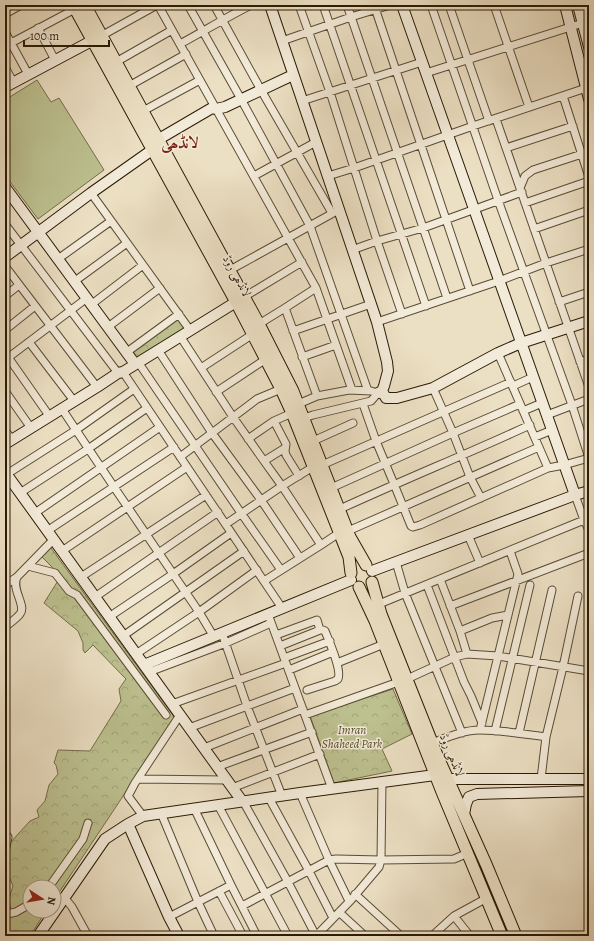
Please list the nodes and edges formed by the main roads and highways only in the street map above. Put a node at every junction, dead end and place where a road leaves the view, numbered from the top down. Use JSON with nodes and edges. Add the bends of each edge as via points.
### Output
{"nodes":[{"id":1,"x":83,"y":7,"type":"edge"},
{"id":2,"x":97,"y":38,"type":"junction"},
{"id":3,"x":240,"y":299,"type":"junction"},
{"id":4,"x":294,"y":408,"type":"junction"},
{"id":5,"x":318,"y":466,"type":"junction"},
{"id":6,"x":343,"y":532,"type":"junction"},
{"id":7,"x":370,"y":573,"type":"junction"},
{"id":8,"x":354,"y":580,"type":"junction"},
{"id":9,"x":403,"y":680,"type":"junction"},
{"id":10,"x":502,"y":936,"type":"edge"},
{"id":11,"x":516,"y":936,"type":"edge"}],
"edges":[{"from":1,"to":2,"type":"main road","name":"لانڈھی روڈ"},
{"from":2,"to":3,"type":"main road","name":"لانڈھی روڈ","via":[[152,150]]},
{"from":2,"to":3,"type":"main road","name":"لانڈھی روڈ","via":[[116,62],[159,139],[230,270]]},
{"from":3,"to":4,"type":"main road","name":"لانڈھی روڈ","via":[[253,334],[281,389]]},
{"from":3,"to":4,"type":"main road","name":"لانڈھی روڈ","via":[[259,324],[293,391]]},
{"from":4,"to":5,"type":"main road","name":"لانڈھی روڈ"},
{"from":4,"to":5,"type":"main road","name":"لانڈھی روڈ","via":[[304,418],[313,441]]},
{"from":5,"to":6,"type":"main road","name":"لانڈھی روڈ"},
{"from":5,"to":6,"type":"main road","name":"لانڈھی روڈ","via":[[340,509]]},
{"from":6,"to":7,"type":"main road","name":"لانڈھی روڈ","via":[[350,537]]},
{"from":6,"to":8,"type":"main road","name":"لانڈھی روڈ"},
{"from":7,"to":8,"type":"main road","via":[[366,587]]},
{"from":7,"to":8,"type":"main road","via":[[362,564],[355,566]]},
{"from":7,"to":9,"type":"main road","name":"لانڈھی روڈ"},
{"from":8,"to":9,"type":"main road","name":"لانڈھی روڈ"},
{"from":9,"to":10,"type":"main road","name":"لانڈھی روڈ","via":[[435,775]]},
{"from":9,"to":11,"type":"main road","name":"لانڈھی روڈ"}]}
